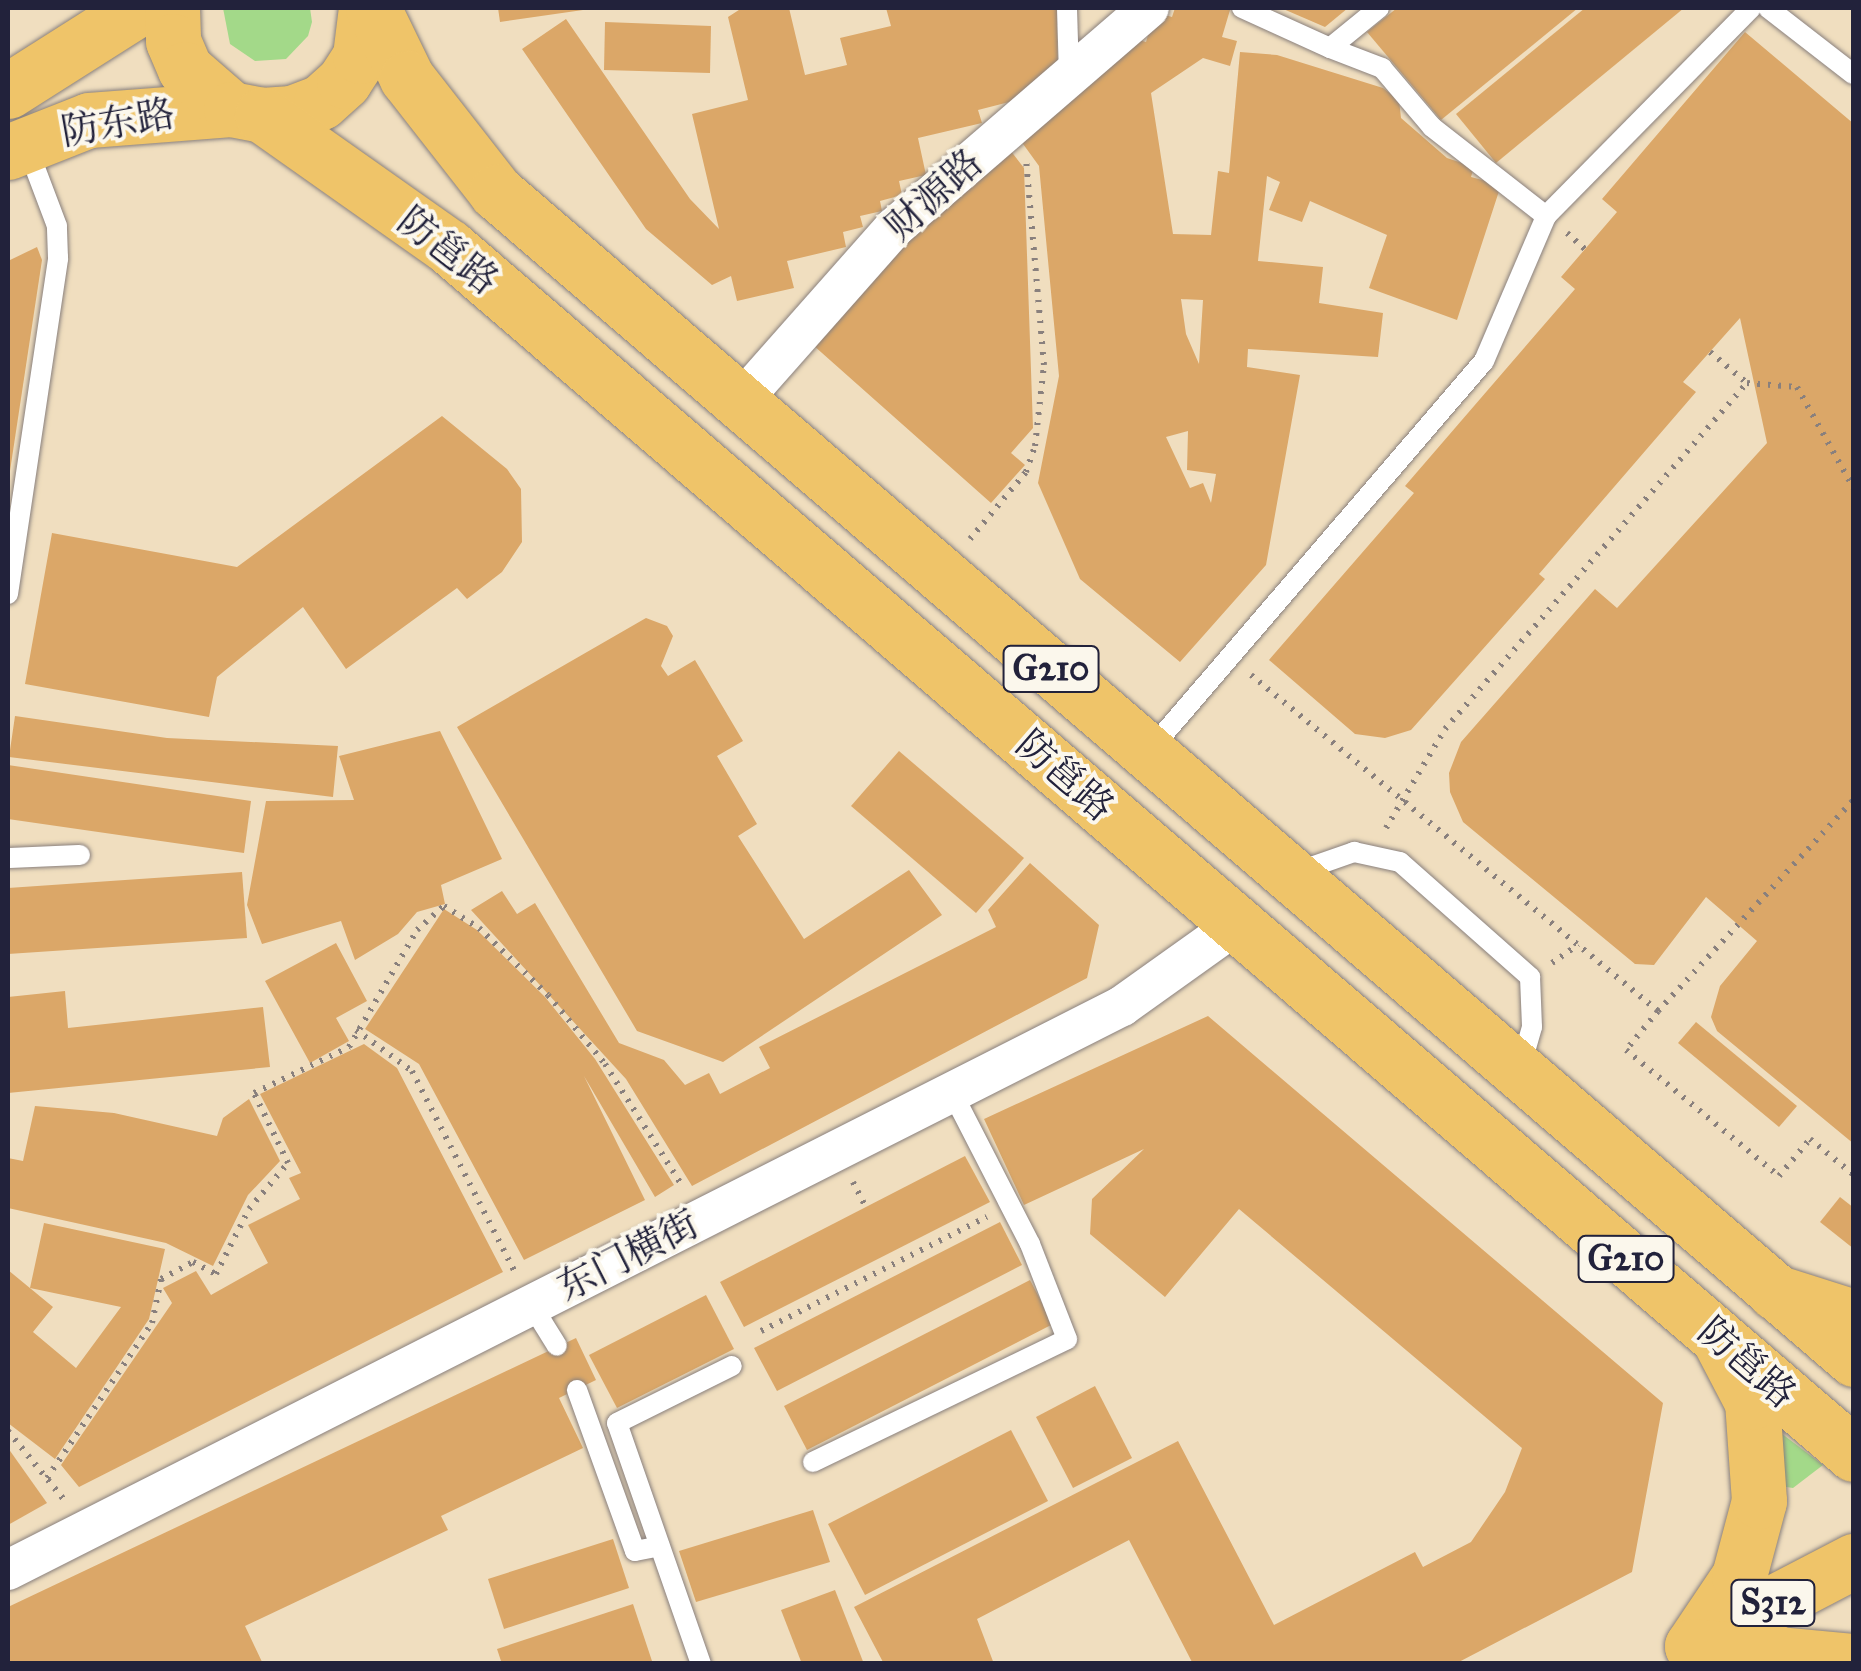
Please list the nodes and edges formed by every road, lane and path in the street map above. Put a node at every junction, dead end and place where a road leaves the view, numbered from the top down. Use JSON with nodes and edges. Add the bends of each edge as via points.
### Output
{"nodes":[{"id":1,"x":139,"y":8,"type":"edge"},
{"id":2,"x":172,"y":8,"type":"edge"},
{"id":3,"x":369,"y":8,"type":"edge"},
{"id":4,"x":1067,"y":8,"type":"edge"},
{"id":5,"x":1148,"y":8,"type":"edge"},
{"id":6,"x":1242,"y":8,"type":"edge"},
{"id":7,"x":1379,"y":8,"type":"edge"},
{"id":8,"x":1751,"y":8,"type":"edge"},
{"id":9,"x":1768,"y":8,"type":"edge"},
{"id":10,"x":1330,"y":48,"type":"junction"},
{"id":11,"x":1853,"y":74,"type":"edge"},
{"id":12,"x":1069,"y":76,"type":"junction"},
{"id":13,"x":8,"y":91,"type":"edge"},
{"id":14,"x":247,"y":112,"type":"junction"},
{"id":15,"x":1003,"y":133,"type":"junction"},
{"id":16,"x":16,"y":147,"type":"edge"},
{"id":17,"x":1546,"y":216,"type":"junction"},
{"id":18,"x":1710,"y":352,"type":"dead end"},
{"id":19,"x":1747,"y":382,"type":"junction"},
{"id":20,"x":740,"y":402,"type":"junction"},
{"id":21,"x":1854,"y":490,"type":"edge"},
{"id":22,"x":940,"y":574,"type":"junction"},
{"id":23,"x":8,"y":594,"type":"edge"},
{"id":24,"x":1230,"y":658,"type":"junction"},
{"id":25,"x":1148,"y":752,"type":"junction"},
{"id":26,"x":1399,"y":798,"type":"junction"},
{"id":27,"x":1854,"y":799,"type":"edge"},
{"id":28,"x":1376,"y":852,"type":"junction"},
{"id":29,"x":80,"y":855,"type":"dead end"},
{"id":30,"x":8,"y":858,"type":"edge"},
{"id":31,"x":1290,"y":875,"type":"junction"},
{"id":32,"x":1237,"y":924,"type":"junction"},
{"id":33,"x":1658,"y":1012,"type":"junction"},
{"id":34,"x":356,"y":1030,"type":"junction"},
{"id":35,"x":1518,"y":1071,"type":"junction"},
{"id":36,"x":952,"y":1092,"type":"junction"},
{"id":37,"x":1854,"y":1175,"type":"edge"},
{"id":38,"x":1010,"y":1204,"type":"junction"},
{"id":39,"x":703,"y":1218,"type":"junction"},
{"id":40,"x":889,"y":1254,"type":"dead end"},
{"id":41,"x":894,"y":1264,"type":"junction"},
{"id":42,"x":1775,"y":1292,"type":"junction"},
{"id":43,"x":531,"y":1304,"type":"junction"},
{"id":44,"x":1854,"y":1317,"type":"edge"},
{"id":45,"x":761,"y":1332,"type":"dead end"},
{"id":46,"x":1719,"y":1339,"type":"junction"},
{"id":47,"x":557,"y":1346,"type":"dead end"},
{"id":48,"x":1854,"y":1360,"type":"edge"},
{"id":49,"x":732,"y":1366,"type":"dead end"},
{"id":50,"x":576,"y":1390,"type":"dead end"},
{"id":51,"x":8,"y":1431,"type":"edge"},
{"id":52,"x":1854,"y":1454,"type":"edge"},
{"id":53,"x":813,"y":1462,"type":"dead end"},
{"id":54,"x":48,"y":1478,"type":"junction"},
{"id":55,"x":87,"y":1530,"type":"junction"},
{"id":56,"x":660,"y":1546,"type":"junction"},
{"id":57,"x":1854,"y":1561,"type":"edge"},
{"id":58,"x":8,"y":1570,"type":"edge"},
{"id":59,"x":1675,"y":1654,"type":"edge"},
{"id":60,"x":1854,"y":1662,"type":"edge"},
{"id":61,"x":702,"y":1664,"type":"edge"}],
"edges":[{"from":1,"to":13,"type":"main road","name":"防东路"},
{"from":2,"to":14,"type":"main road","number":"G210","via":[[173,41],[185,70]]},
{"from":3,"to":14,"type":"main road","name":"防东路","via":[[360,56],[344,81],[307,108]]},
{"from":3,"to":20,"type":"main road","name":"防邕路","number":"G210","via":[[407,78],[496,192]]},
{"from":4,"to":12,"type":"lane"},
{"from":5,"to":12,"type":"street","name":"财源路"},
{"from":6,"to":10,"type":"lane"},
{"from":7,"to":10,"type":"lane"},
{"from":8,"to":17,"type":"lane"},
{"from":9,"to":11,"type":"lane"},
{"from":10,"to":17,"type":"lane","via":[[1382,68],[1432,127]]},
{"from":12,"to":15,"type":"street","name":"财源路"},
{"from":14,"to":16,"type":"main road","name":"防东路","via":[[89,120]]},
{"from":14,"to":32,"type":"main road","name":"防邕路","number":"G210","via":[[449,247]]},
{"from":15,"to":20,"type":"street","name":"财源路","via":[[895,227]]},
{"from":15,"to":22,"type":"path","via":[[1031,166],[1044,365],[1035,446],[1026,472]]},
{"from":16,"to":23,"type":"lane","via":[[57,226],[58,258]]},
{"from":17,"to":24,"type":"lane","via":[[1484,360]]},
{"from":18,"to":19,"type":"path"},
{"from":19,"to":21,"type":"path","via":[[1797,387]]},
{"from":19,"to":26,"type":"path","via":[[1445,729]]},
{"from":20,"to":22,"type":"main road","name":"防邕路","number":"G210"},
{"from":22,"to":25,"type":"main road","name":"防邕路","number":"G210"},
{"from":24,"to":25,"type":"lane"},
{"from":24,"to":26,"type":"path"},
{"from":25,"to":31,"type":"main road","name":"防邕路","number":"G210"},
{"from":26,"to":28,"type":"path"},
{"from":26,"to":33,"type":"path"},
{"from":27,"to":33,"type":"path"},
{"from":28,"to":31,"type":"lane","via":[[1334,856]]},
{"from":28,"to":35,"type":"lane","via":[[1400,862],[1530,978],[1532,1027]]},
{"from":29,"to":30,"type":"lane"},
{"from":31,"to":35,"type":"main road","name":"防邕路","number":"G210"},
{"from":32,"to":36,"type":"street","name":"东门横街","via":[[1122,1006]]},
{"from":32,"to":46,"type":"main road","name":"防邕路","number":"G210"},
{"from":33,"to":37,"type":"path","via":[[1626,1050],[1779,1176],[1810,1139]]},
{"from":34,"to":39,"type":"path","via":[[417,930],[444,906],[480,928],[605,1064]]},
{"from":34,"to":43,"type":"path","via":[[412,1071]]},
{"from":34,"to":54,"type":"path","via":[[348,1047],[254,1093],[288,1163],[250,1209],[216,1274],[193,1262],[161,1279],[152,1324]]},
{"from":35,"to":42,"type":"main road","name":"防邕路","number":"G210"},
{"from":36,"to":38,"type":"lane"},
{"from":36,"to":39,"type":"street","name":"东门横街"},
{"from":38,"to":41,"type":"path"},
{"from":38,"to":53,"type":"lane","via":[[1067,1340]]},
{"from":39,"to":43,"type":"street","name":"东门横街"},
{"from":40,"to":41,"type":"path"},
{"from":41,"to":45,"type":"path"},
{"from":42,"to":44,"type":"main road"},
{"from":42,"to":48,"type":"main road","name":"防邕路","number":"G210"},
{"from":43,"to":47,"type":"lane"},
{"from":43,"to":55,"type":"street","name":"东门横街"},
{"from":46,"to":52,"type":"main road","name":"防邕路","number":"G210"},
{"from":46,"to":59,"type":"main road","via":[[1752,1402],[1759,1501],[1739,1576]]},
{"from":49,"to":56,"type":"lane","via":[[617,1423]]},
{"from":50,"to":56,"type":"lane","via":[[635,1551]]},
{"from":51,"to":54,"type":"path"},
{"from":54,"to":55,"type":"path"},
{"from":55,"to":58,"type":"street","name":"东门横街"},
{"from":56,"to":61,"type":"lane"},
{"from":57,"to":59,"type":"main road","number":"S312"},
{"from":59,"to":60,"type":"main road"}]}
